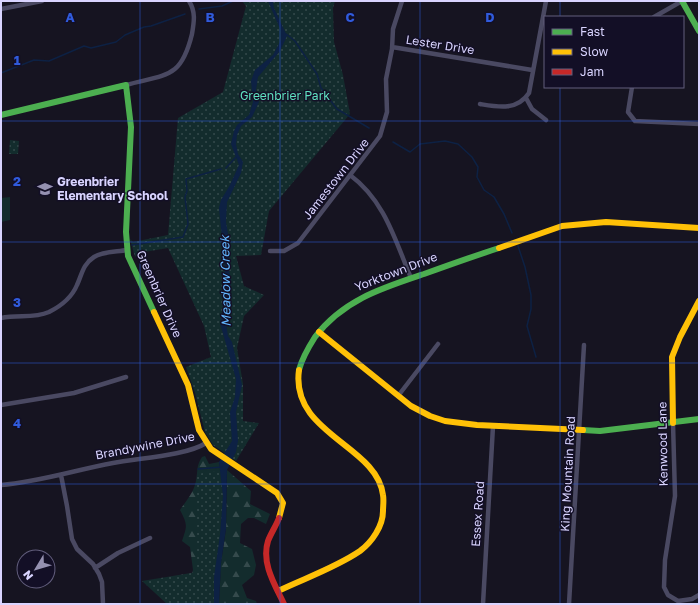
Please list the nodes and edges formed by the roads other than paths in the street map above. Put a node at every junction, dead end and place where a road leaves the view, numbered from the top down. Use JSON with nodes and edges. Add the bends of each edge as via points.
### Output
{"nodes":[{"id":1,"x":42,"y":1,"type":"edge"},
{"id":2,"x":190,"y":1,"type":"edge"},
{"id":3,"x":402,"y":1,"type":"edge"},
{"id":4,"x":546,"y":1,"type":"edge"},
{"id":5,"x":682,"y":1,"type":"edge"},
{"id":6,"x":1,"y":9,"type":"edge"},
{"id":7,"x":656,"y":16,"type":"edge"},
{"id":8,"x":699,"y":32,"type":"edge"},
{"id":9,"x":392,"y":47,"type":"junction"},
{"id":10,"x":532,"y":70,"type":"junction"},
{"id":11,"x":126,"y":85,"type":"junction"},
{"id":12,"x":632,"y":88,"type":"edge"},
{"id":13,"x":526,"y":98,"type":"junction"},
{"id":14,"x":480,"y":104,"type":"dead end"},
{"id":15,"x":1,"y":115,"type":"edge"},
{"id":16,"x":546,"y":120,"type":"dead end"},
{"id":17,"x":699,"y":124,"type":"edge"},
{"id":18,"x":350,"y":176,"type":"junction"},
{"id":19,"x":699,"y":228,"type":"edge"},
{"id":20,"x":127,"y":250,"type":"junction"},
{"id":21,"x":270,"y":251,"type":"dead end"},
{"id":22,"x":411,"y":278,"type":"junction"},
{"id":23,"x":699,"y":301,"type":"edge"},
{"id":24,"x":1,"y":318,"type":"edge"},
{"id":25,"x":319,"y":332,"type":"junction"},
{"id":26,"x":438,"y":344,"type":"dead end"},
{"id":27,"x":584,"y":345,"type":"dead end"},
{"id":28,"x":126,"y":377,"type":"dead end"},
{"id":29,"x":398,"y":396,"type":"junction"},
{"id":30,"x":1,"y":405,"type":"edge"},
{"id":31,"x":699,"y":419,"type":"edge"},
{"id":32,"x":673,"y":423,"type":"junction"},
{"id":33,"x":493,"y":426,"type":"junction"},
{"id":34,"x":580,"y":431,"type":"junction"},
{"id":35,"x":206,"y":443,"type":"junction"},
{"id":36,"x":61,"y":475,"type":"junction"},
{"id":37,"x":1,"y":485,"type":"edge"},
{"id":38,"x":150,"y":538,"type":"dead end"},
{"id":39,"x":95,"y":568,"type":"junction"},
{"id":40,"x":278,"y":591,"type":"junction"},
{"id":41,"x":699,"y":595,"type":"edge"},
{"id":42,"x":103,"y":604,"type":"edge"},
{"id":43,"x":284,"y":604,"type":"edge"},
{"id":44,"x":483,"y":604,"type":"edge"},
{"id":45,"x":569,"y":604,"type":"edge"}],
"edges":[{"from":1,"to":6,"type":"street"},
{"from":2,"to":11,"type":"street","via":[[194,22],[188,52],[183,62],[167,74]]},
{"from":3,"to":9,"type":"street","name":"Lester Drive","via":[[393,29]]},
{"from":4,"to":10,"type":"street"},
{"from":5,"to":7,"type":"street"},
{"from":5,"to":8,"type":"street"},
{"from":9,"to":10,"type":"street","name":"Lester Drive"},
{"from":9,"to":18,"type":"street","name":"Jamestown Drive","via":[[386,79],[387,112],[384,128],[374,146]]},
{"from":10,"to":13,"type":"street","via":[[530,89]]},
{"from":11,"to":15,"type":"street"},
{"from":11,"to":20,"type":"street","name":"Greenbrier Drive","via":[[131,126]]},
{"from":12,"to":17,"type":"street","via":[[628,112],[635,121]]},
{"from":13,"to":14,"type":"street","via":[[507,107]]},
{"from":13,"to":16,"type":"street","via":[[532,109]]},
{"from":18,"to":21,"type":"street","name":"Jamestown Drive","via":[[298,244],[284,251]]},
{"from":18,"to":22,"type":"street","via":[[369,193],[385,214]]},
{"from":19,"to":22,"type":"street","name":"Yorktown Drive","via":[[606,222],[562,226]]},
{"from":20,"to":24,"type":"street","via":[[104,253],[90,260],[69,297],[49,312],[34,316]]},
{"from":20,"to":35,"type":"street","name":"Greenbrier Drive","via":[[132,267],[188,385],[199,430]]},
{"from":22,"to":25,"type":"street","name":"Yorktown Drive","via":[[352,301]]},
{"from":23,"to":32,"type":"street","name":"Kenwood Lane","via":[[672,358]]},
{"from":25,"to":29,"type":"street"},
{"from":25,"to":40,"type":"street","name":"Yorktown Drive","via":[[301,364],[298,382],[301,398],[306,410],[318,425],[359,457],[376,475],[382,489],[384,510],[376,533],[360,550]]},
{"from":26,"to":29,"type":"street"},
{"from":27,"to":34,"type":"street","name":"King Mountain Road"},
{"from":28,"to":30,"type":"street","via":[[74,393]]},
{"from":29,"to":33,"type":"street","via":[[422,412],[437,418]]},
{"from":31,"to":32,"type":"street"},
{"from":32,"to":34,"type":"street"},
{"from":32,"to":41,"type":"street","name":"Kenwood Lane","via":[[675,496],[664,566],[665,591],[678,601]]},
{"from":33,"to":34,"type":"street"},
{"from":33,"to":44,"type":"street","name":"Essex Road"},
{"from":34,"to":45,"type":"street","name":"King Mountain Road"},
{"from":35,"to":36,"type":"street","name":"Brandywine Drive","via":[[190,450],[112,463]]},
{"from":35,"to":40,"type":"street","name":"Brandywine Drive","via":[[272,489],[282,501],[282,514],[270,534],[266,548],[267,563]]},
{"from":36,"to":37,"type":"street","name":"Brandywine Drive"},
{"from":36,"to":39,"type":"street","via":[[72,539]]},
{"from":38,"to":39,"type":"street"},
{"from":39,"to":42,"type":"street","via":[[102,582]]},
{"from":40,"to":43,"type":"street","name":"Brandywine Drive"}]}
